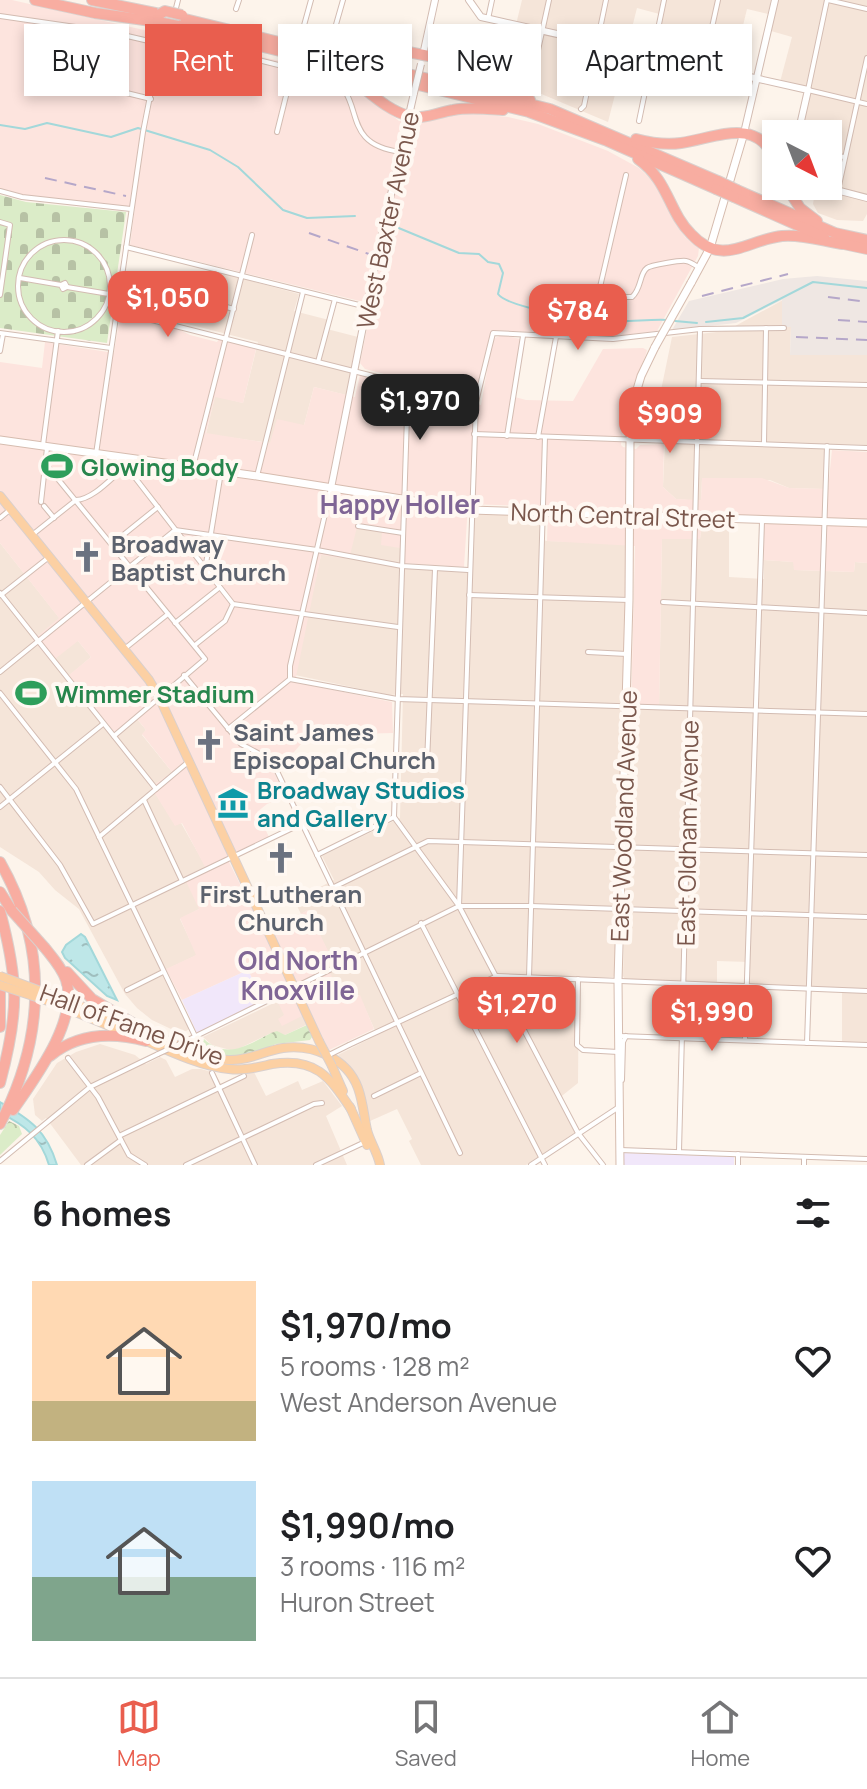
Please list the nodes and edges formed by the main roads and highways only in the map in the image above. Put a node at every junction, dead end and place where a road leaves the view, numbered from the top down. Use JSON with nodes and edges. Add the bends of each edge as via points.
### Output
{"nodes":[{"id":1,"x":35,"y":0,"type":"edge"},
{"id":2,"x":67,"y":0,"type":"edge"},
{"id":3,"x":92,"y":0,"type":"edge"},
{"id":4,"x":114,"y":0,"type":"edge"},
{"id":5,"x":159,"y":18,"type":"junction"},
{"id":6,"x":180,"y":20,"type":"junction"},
{"id":7,"x":278,"y":50,"type":"edge"},
{"id":8,"x":412,"y":84,"type":"edge"},
{"id":9,"x":376,"y":96,"type":"edge"},
{"id":10,"x":550,"y":109,"type":"junction"},
{"id":11,"x":529,"y":112,"type":"junction"},
{"id":12,"x":604,"y":131,"type":"junction"},
{"id":13,"x":744,"y":133,"type":"junction"},
{"id":14,"x":762,"y":142,"type":"edge"},
{"id":15,"x":617,"y":145,"type":"junction"},
{"id":16,"x":717,"y":185,"type":"junction"},
{"id":17,"x":736,"y":194,"type":"junction"},
{"id":18,"x":795,"y":200,"type":"edge"},
{"id":19,"x":835,"y":233,"type":"junction"},
{"id":20,"x":867,"y":240,"type":"edge"},
{"id":21,"x":843,"y":244,"type":"junction"},
{"id":22,"x":710,"y":248,"type":"junction"},
{"id":23,"x":867,"y":249,"type":"edge"},
{"id":24,"x":0,"y":440,"type":"edge"},
{"id":25,"x":0,"y":496,"type":"edge"},
{"id":26,"x":629,"y":515,"type":"junction"},
{"id":27,"x":867,"y":523,"type":"edge"},
{"id":28,"x":0,"y":862,"type":"edge"},
{"id":29,"x":0,"y":892,"type":"edge"},
{"id":30,"x":6,"y":911,"type":"edge"},
{"id":31,"x":55,"y":959,"type":"junction"},
{"id":32,"x":0,"y":976,"type":"edge"},
{"id":33,"x":0,"y":985,"type":"edge"},
{"id":34,"x":51,"y":998,"type":"junction"},
{"id":35,"x":68,"y":1005,"type":"junction"},
{"id":36,"x":0,"y":1027,"type":"edge"},
{"id":37,"x":141,"y":1028,"type":"junction"},
{"id":38,"x":146,"y":1041,"type":"junction"},
{"id":39,"x":43,"y":1063,"type":"junction"},
{"id":40,"x":1,"y":1079,"type":"edge"},
{"id":41,"x":23,"y":1086,"type":"junction"},
{"id":42,"x":351,"y":1109,"type":"junction"},
{"id":43,"x":364,"y":1109,"type":"junction"},
{"id":44,"x":0,"y":1126,"type":"edge"},
{"id":45,"x":366,"y":1142,"type":"junction"},
{"id":46,"x":379,"y":1165,"type":"edge"},
{"id":47,"x":620,"y":1165,"type":"edge"}],
"edges":[{"from":1,"to":5,"type":"highway","via":[[95,13]]},
{"from":2,"to":5,"type":"highway"},
{"from":3,"to":5,"type":"highway"},
{"from":4,"to":5,"type":"highway"},
{"from":5,"to":6,"type":"highway","bridge":true},
{"from":6,"to":7,"type":"highway"},
{"from":6,"to":10,"type":"highway"},
{"from":6,"to":10,"type":"highway","via":[[308,42],[378,46],[471,67]]},
{"from":8,"to":11,"type":"highway"},
{"from":9,"to":11,"type":"highway","via":[[409,116],[477,108]]},
{"from":10,"to":12,"type":"highway"},
{"from":11,"to":15,"type":"highway"},
{"from":12,"to":13,"type":"highway","via":[[677,144]]},
{"from":12,"to":16,"type":"highway"},
{"from":13,"to":14,"type":"highway"},
{"from":13,"to":22,"type":"main road","name":"East Woodland Avenue"},
{"from":15,"to":16,"type":"highway"},
{"from":15,"to":22,"type":"highway","via":[[655,174],[684,226]]},
{"from":16,"to":17,"type":"highway","bridge":true},
{"from":17,"to":19,"type":"highway"},
{"from":17,"to":21,"type":"highway"},
{"from":18,"to":19,"type":"highway"},
{"from":19,"to":20,"type":"highway"},
{"from":21,"to":22,"type":"highway","via":[[783,236],[731,251]]},
{"from":21,"to":23,"type":"highway"},
{"from":22,"to":26,"type":"main road","name":"East Woodland Avenue","bridge":true,"via":[[641,376],[633,403]]},
{"from":24,"to":26,"type":"main road","name":"North Central Street","via":[[471,510]]},
{"from":25,"to":42,"type":"main road","bridge":true,"via":[[159,697]]},
{"from":26,"to":27,"type":"main road","name":"North Central Street"},
{"from":26,"to":47,"type":"main road","name":"East Woodland Avenue","via":[[618,981]]},
{"from":28,"to":41,"type":"highway","via":[[33,947],[34,1012]]},
{"from":29,"to":30,"type":"highway"},
{"from":30,"to":31,"type":"highway","bridge":true},
{"from":30,"to":40,"type":"highway","via":[[16,980],[11,1041]]},
{"from":31,"to":35,"type":"highway","via":[[67,981]]},
{"from":31,"to":37,"type":"highway","via":[[92,999]]},
{"from":32,"to":34,"type":"main road","name":"Hall of Fame Drive","bridge":true},
{"from":32,"to":36,"type":"highway"},
{"from":33,"to":34,"type":"main road","name":"Hall of Fame Drive","bridge":true},
{"from":34,"to":35,"type":"main road","name":"Hall of Fame Drive"},
{"from":35,"to":37,"type":"main road","name":"Hall of Fame Drive"},
{"from":35,"to":38,"type":"main road","name":"Hall of Fame Drive"},
{"from":35,"to":39,"type":"highway"},
{"from":37,"to":43,"type":"main road","name":"Hall of Fame Drive","via":[[226,1061],[280,1048],[313,1049],[345,1067]]},
{"from":38,"to":39,"type":"highway","via":[[94,1036],[62,1047]]},
{"from":38,"to":42,"type":"main road","name":"Hall of Fame Drive","via":[[230,1069],[306,1064],[331,1081]]},
{"from":39,"to":41,"type":"highway"},
{"from":41,"to":44,"type":"highway"},
{"from":42,"to":45,"type":"main road"},
{"from":43,"to":45,"type":"main road"},
{"from":43,"to":46,"type":"main road","name":"Hall of Fame Drive"},
{"from":45,"to":46,"type":"main road"}]}
